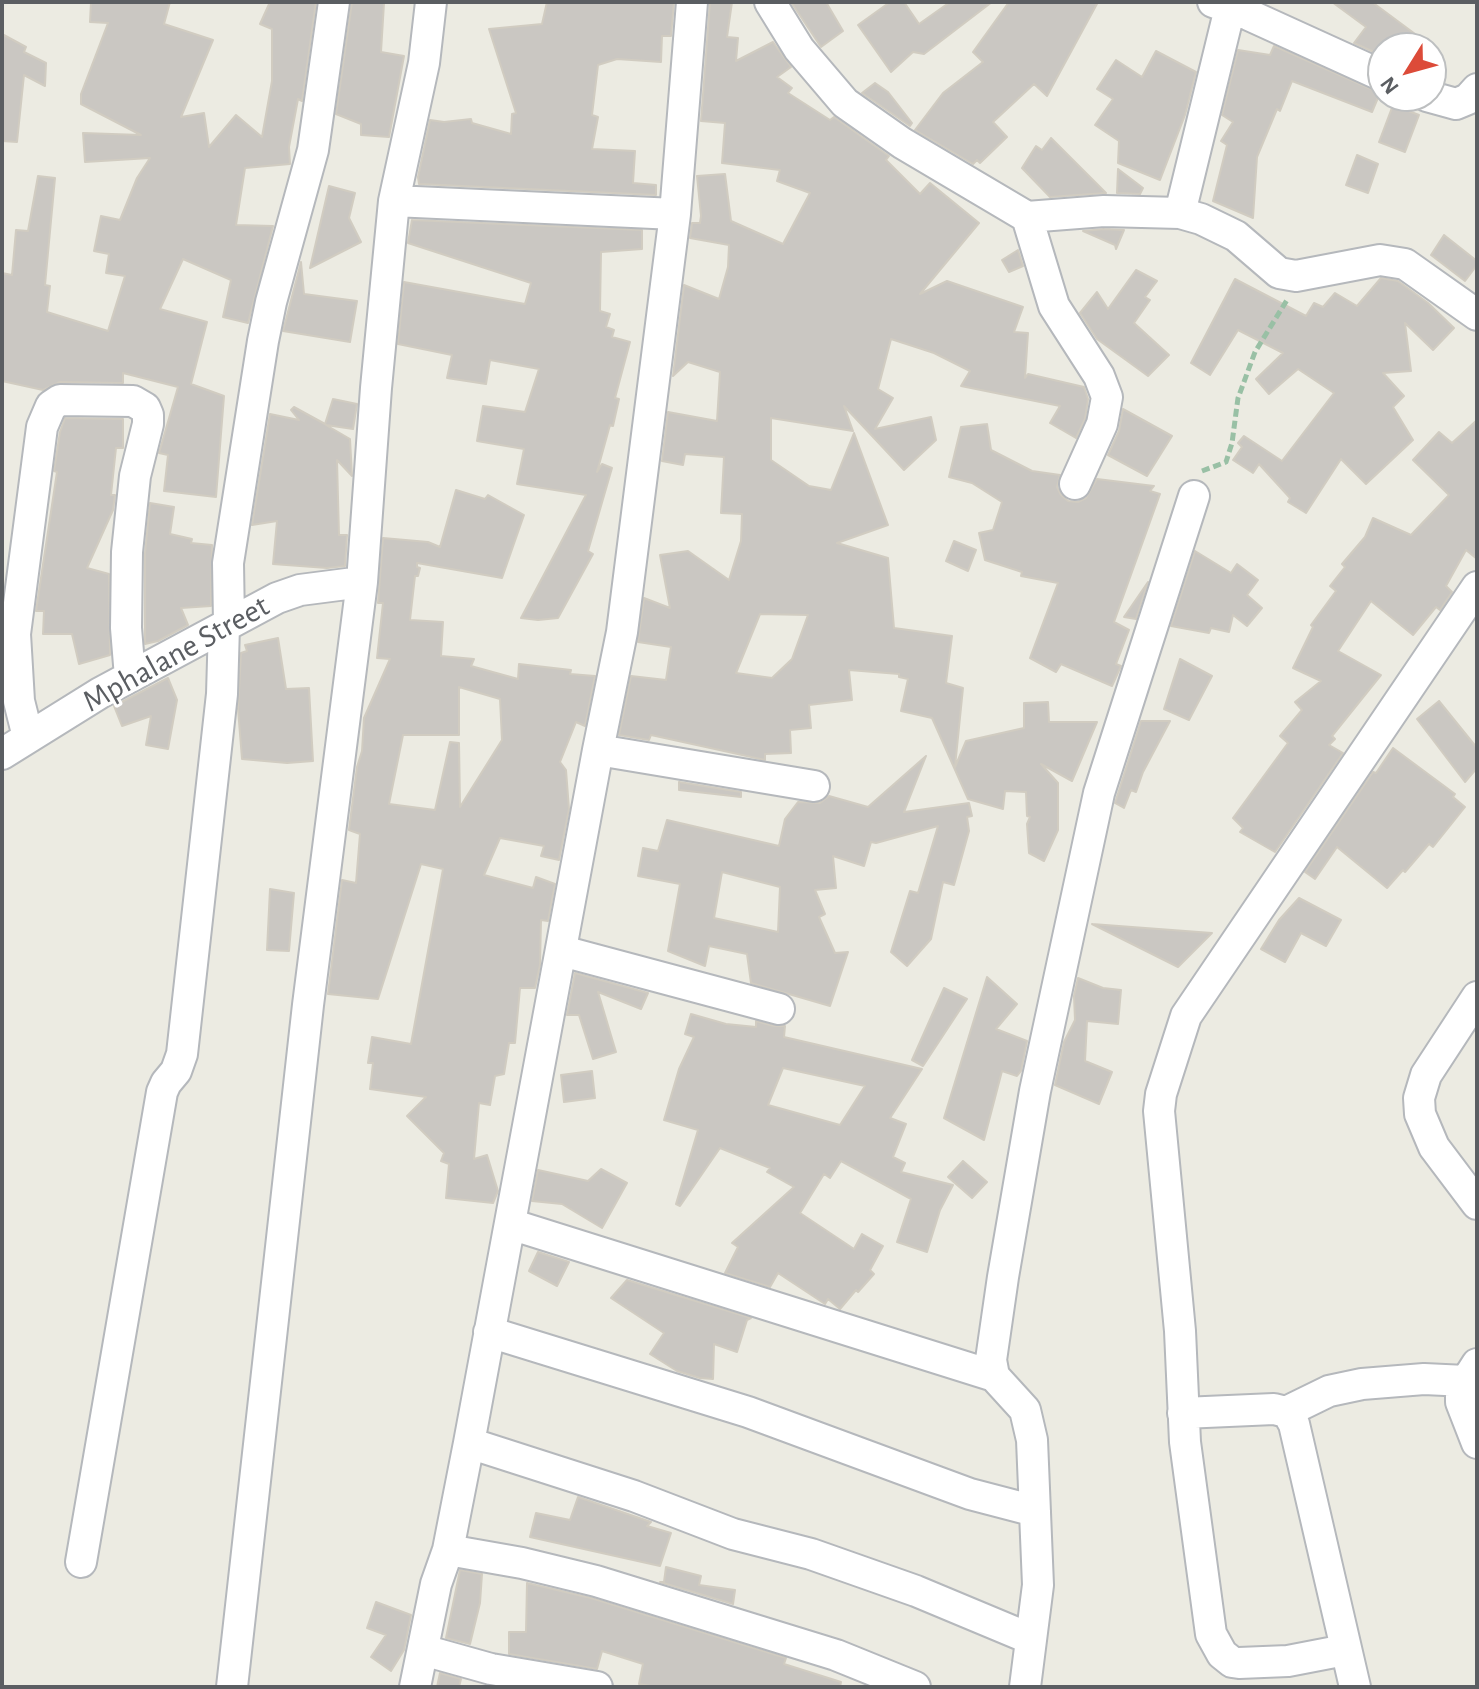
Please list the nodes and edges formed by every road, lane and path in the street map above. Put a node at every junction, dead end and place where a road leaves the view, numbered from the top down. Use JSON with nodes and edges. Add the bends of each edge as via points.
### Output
{"nodes":[{"id":1,"x":334,"y":2,"type":"edge"},
{"id":2,"x":431,"y":2,"type":"edge"},
{"id":3,"x":692,"y":2,"type":"edge"},
{"id":4,"x":770,"y":2,"type":"edge"},
{"id":5,"x":1222,"y":5,"type":"edge"},
{"id":6,"x":1367,"y":69,"type":"edge"},
{"id":7,"x":1477,"y":89,"type":"edge"},
{"id":8,"x":1447,"y":102,"type":"edge"},
{"id":9,"x":394,"y":201,"type":"junction"},
{"id":10,"x":1180,"y":213,"type":"junction"},
{"id":11,"x":675,"y":214,"type":"junction"},
{"id":12,"x":1027,"y":217,"type":"junction"},
{"id":13,"x":1296,"y":276,"type":"junction"},
{"id":14,"x":1477,"y":315,"type":"edge"},
{"id":15,"x":1075,"y":484,"type":"dead end"},
{"id":16,"x":1194,"y":496,"type":"joint"},
{"id":17,"x":362,"y":582,"type":"junction"},
{"id":18,"x":1477,"y":587,"type":"edge"},
{"id":19,"x":226,"y":625,"type":"junction"},
{"id":20,"x":130,"y":677,"type":"junction"},
{"id":21,"x":28,"y":737,"type":"junction"},
{"id":22,"x":598,"y":750,"type":"junction"},
{"id":23,"x":2,"y":754,"type":"edge"},
{"id":24,"x":814,"y":786,"type":"dead end"},
{"id":25,"x":562,"y":951,"type":"junction"},
{"id":26,"x":1477,"y":997,"type":"edge"},
{"id":27,"x":779,"y":1009,"type":"dead end"},
{"id":28,"x":1477,"y":1204,"type":"edge"},
{"id":29,"x":510,"y":1224,"type":"junction"},
{"id":30,"x":489,"y":1332,"type":"junction"},
{"id":31,"x":1473,"y":1371,"type":"edge"},
{"id":32,"x":994,"y":1376,"type":"junction"},
{"id":33,"x":1286,"y":1412,"type":"junction"},
{"id":34,"x":1183,"y":1413,"type":"junction"},
{"id":35,"x":469,"y":1443,"type":"junction"},
{"id":36,"x":1477,"y":1443,"type":"edge"},
{"id":37,"x":1035,"y":1511,"type":"junction"},
{"id":38,"x":448,"y":1550,"type":"junction"},
{"id":39,"x":81,"y":1562,"type":"dead end"},
{"id":40,"x":1031,"y":1639,"type":"junction"},
{"id":41,"x":423,"y":1650,"type":"junction"},
{"id":42,"x":1345,"y":1650,"type":"junction"},
{"id":43,"x":232,"y":1687,"type":"edge"},
{"id":44,"x":415,"y":1687,"type":"edge"},
{"id":45,"x":597,"y":1687,"type":"edge"},
{"id":46,"x":915,"y":1687,"type":"edge"},
{"id":47,"x":1025,"y":1687,"type":"edge"},
{"id":48,"x":1355,"y":1687,"type":"edge"}],
"edges":[{"from":1,"to":19,"type":"street","via":[[313,150],[260,356],[228,563]]},
{"from":2,"to":9,"type":"street","via":[[424,63]]},
{"from":3,"to":11,"type":"street"},
{"from":4,"to":12,"type":"street","via":[[799,49],[845,103]]},
{"from":5,"to":6,"type":"street"},
{"from":5,"to":10,"type":"street"},
{"from":7,"to":8,"type":"street","via":[[1468,99]]},
{"from":9,"to":11,"type":"street"},
{"from":9,"to":17,"type":"street"},
{"from":10,"to":12,"type":"street"},
{"from":10,"to":13,"type":"street","via":[[1236,236],[1279,273]]},
{"from":11,"to":22,"type":"street","via":[[622,632]]},
{"from":12,"to":15,"type":"street","via":[[1054,306],[1107,397],[1102,424]]},
{"from":13,"to":14,"type":"street","via":[[1357,263],[1405,264]]},
{"from":13,"to":16,"type":"path","via":[[1285,306],[1255,352],[1238,398],[1226,462],[1202,469]]},
{"from":16,"to":32,"type":"street","via":[[1099,793],[1032,1107],[991,1360]]},
{"from":17,"to":19,"type":"street","name":"Mphalane Street","via":[[300,590]]},
{"from":17,"to":43,"type":"street","via":[[308,1005]]},
{"from":18,"to":34,"type":"street","via":[[1186,1016],[1174,1047],[1159,1111]]},
{"from":19,"to":20,"type":"street","name":"Mphalane Street"},
{"from":19,"to":39,"type":"street","via":[[182,1054],[162,1092]]},
{"from":20,"to":21,"type":"street","name":"Mphalane Street"},
{"from":20,"to":21,"type":"street","via":[[128,539],[148,415],[133,401],[60,400],[51,406],[42,427],[15,634],[19,701]]},
{"from":21,"to":23,"type":"street","name":"Mphalane Street"},
{"from":22,"to":24,"type":"street"},
{"from":22,"to":25,"type":"street"},
{"from":25,"to":27,"type":"street"},
{"from":25,"to":29,"type":"street"},
{"from":26,"to":28,"type":"street","via":[[1426,1075],[1419,1098],[1434,1147]]},
{"from":29,"to":30,"type":"street"},
{"from":29,"to":32,"type":"street"},
{"from":30,"to":35,"type":"street"},
{"from":30,"to":37,"type":"street","via":[[748,1412],[970,1494]]},
{"from":31,"to":33,"type":"street","via":[[1329,1391]]},
{"from":31,"to":36,"type":"street","via":[[1461,1389],[1461,1402]]},
{"from":32,"to":37,"type":"street","via":[[1025,1410],[1032,1440]]},
{"from":33,"to":34,"type":"street"},
{"from":33,"to":42,"type":"street","via":[[1294,1424]]},
{"from":34,"to":42,"type":"street","via":[[1216,1646],[1232,1662],[1249,1664]]},
{"from":35,"to":38,"type":"street"},
{"from":35,"to":40,"type":"street","via":[[733,1534],[811,1554]]},
{"from":37,"to":40,"type":"street","via":[[1038,1585]]},
{"from":38,"to":41,"type":"street"},
{"from":38,"to":46,"type":"street","via":[[596,1581],[836,1655]]},
{"from":40,"to":47,"type":"street"},
{"from":41,"to":44,"type":"street"},
{"from":41,"to":45,"type":"street","via":[[491,1669]]},
{"from":42,"to":48,"type":"street"}]}
